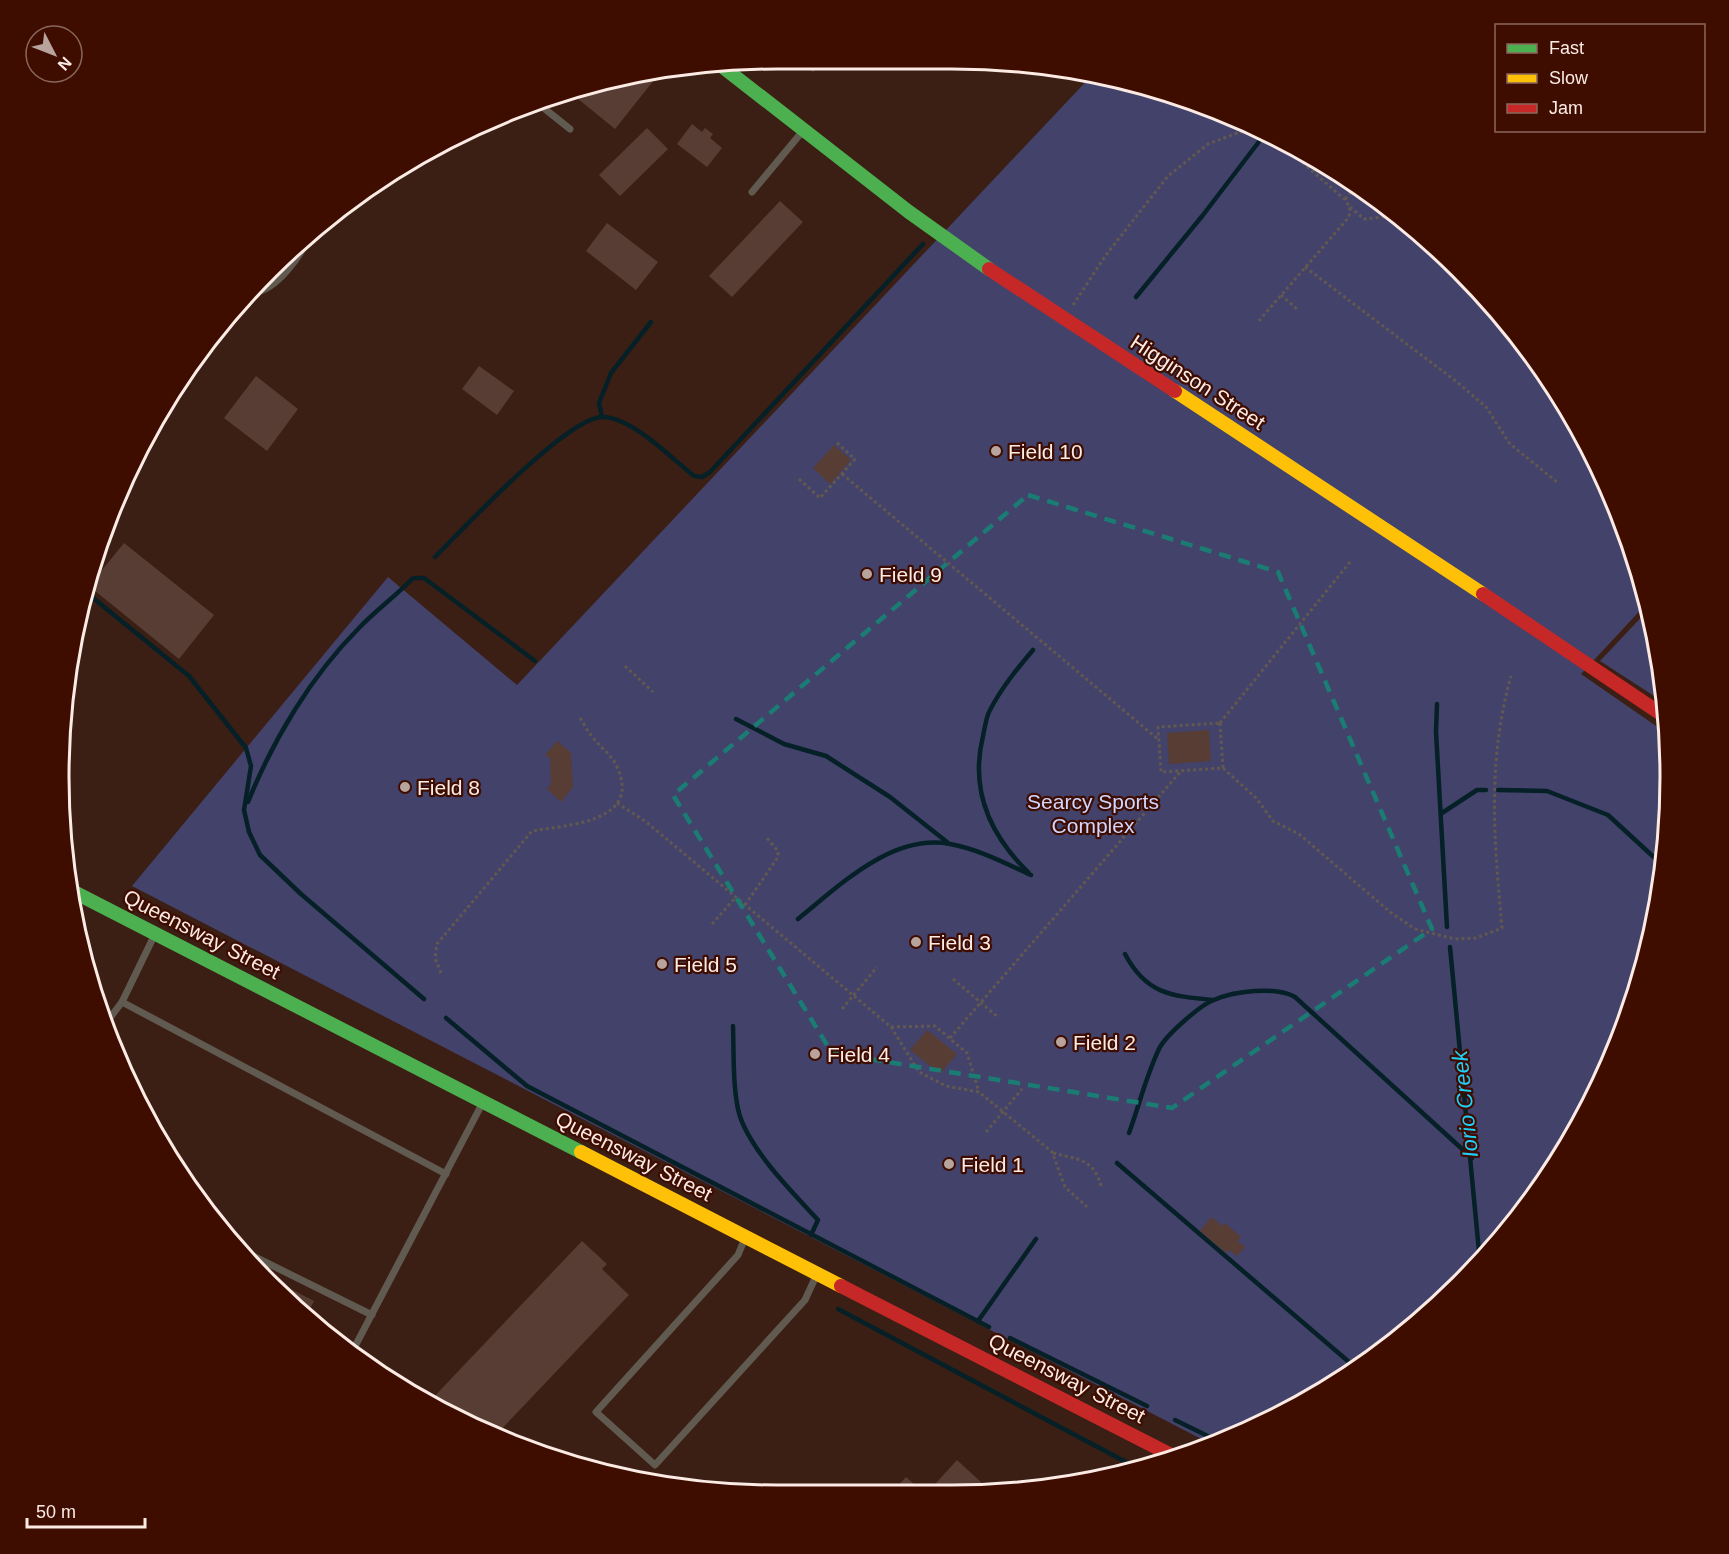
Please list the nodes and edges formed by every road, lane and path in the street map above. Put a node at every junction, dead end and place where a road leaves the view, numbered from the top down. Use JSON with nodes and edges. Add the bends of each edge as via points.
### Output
{"nodes":[{"id":1,"x":728,"y":71,"type":"edge"},
{"id":2,"x":545,"y":109,"type":"edge"},
{"id":3,"x":570,"y":129,"type":"dead end"},
{"id":4,"x":803,"y":130,"type":"junction"},
{"id":5,"x":1245,"y":133,"type":"edge"},
{"id":6,"x":1302,"y":162,"type":"edge"},
{"id":7,"x":752,"y":192,"type":"dead end"},
{"id":8,"x":1351,"y":193,"type":"edge"},
{"id":9,"x":1345,"y":200,"type":"junction"},
{"id":10,"x":1350,"y":207,"type":"junction"},
{"id":11,"x":1384,"y":216,"type":"edge"},
{"id":12,"x":301,"y":253,"type":"edge"},
{"id":13,"x":1305,"y":267,"type":"junction"},
{"id":14,"x":265,"y":288,"type":"edge"},
{"id":15,"x":1281,"y":295,"type":"junction"},
{"id":16,"x":1298,"y":310,"type":"dead end"},
{"id":17,"x":1064,"y":319,"type":"junction"},
{"id":18,"x":1257,"y":323,"type":"dead end"},
{"id":19,"x":836,"y":441,"type":"dead end"},
{"id":20,"x":842,"y":474,"type":"junction"},
{"id":21,"x":800,"y":479,"type":"dead end"},
{"id":22,"x":1557,"y":482,"type":"dead end"},
{"id":23,"x":1350,"y":562,"type":"dead end"},
{"id":24,"x":625,"y":666,"type":"dead end"},
{"id":25,"x":1511,"y":676,"type":"dead end"},
{"id":26,"x":653,"y":692,"type":"dead end"},
{"id":27,"x":1656,"y":711,"type":"edge"},
{"id":28,"x":579,"y":716,"type":"dead end"},
{"id":29,"x":1220,"y":723,"type":"junction"},
{"id":30,"x":1159,"y":740,"type":"junction"},
{"id":31,"x":1223,"y":768,"type":"junction"},
{"id":32,"x":1181,"y":771,"type":"junction"},
{"id":33,"x":617,"y":803,"type":"junction"},
{"id":34,"x":767,"y":838,"type":"dead end"},
{"id":35,"x":79,"y":895,"type":"edge"},
{"id":36,"x":736,"y":897,"type":"junction"},
{"id":37,"x":745,"y":905,"type":"junction"},
{"id":38,"x":712,"y":924,"type":"dead end"},
{"id":39,"x":155,"y":934,"type":"junction"},
{"id":40,"x":877,"y":967,"type":"dead end"},
{"id":41,"x":441,"y":972,"type":"dead end"},
{"id":42,"x":953,"y":980,"type":"dead end"},
{"id":43,"x":853,"y":995,"type":"junction"},
{"id":44,"x":122,"y":1002,"type":"junction"},
{"id":45,"x":981,"y":1002,"type":"junction"},
{"id":46,"x":842,"y":1009,"type":"dead end"},
{"id":47,"x":111,"y":1016,"type":"edge"},
{"id":48,"x":999,"y":1018,"type":"dead end"},
{"id":49,"x":891,"y":1027,"type":"junction"},
{"id":50,"x":950,"y":1038,"type":"junction"},
{"id":51,"x":1023,"y":1089,"type":"dead end"},
{"id":52,"x":979,"y":1092,"type":"junction"},
{"id":53,"x":483,"y":1102,"type":"junction"},
{"id":54,"x":1003,"y":1112,"type":"junction"},
{"id":55,"x":986,"y":1132,"type":"dead end"},
{"id":56,"x":1052,"y":1152,"type":"junction"},
{"id":57,"x":446,"y":1174,"type":"junction"},
{"id":58,"x":1102,"y":1189,"type":"dead end"},
{"id":59,"x":1087,"y":1207,"type":"dead end"},
{"id":60,"x":746,"y":1237,"type":"junction"},
{"id":61,"x":259,"y":1259,"type":"edge"},
{"id":62,"x":818,"y":1273,"type":"junction"},
{"id":63,"x":372,"y":1315,"type":"junction"},
{"id":64,"x":355,"y":1346,"type":"edge"},
{"id":65,"x":1165,"y":1452,"type":"edge"}],
"edges":[{"from":1,"to":4,"type":"street","name":"Higginson Street"},
{"from":2,"to":3,"type":"lane"},
{"from":4,"to":7,"type":"lane"},
{"from":4,"to":17,"type":"street","name":"Higginson Street","via":[[909,212]]},
{"from":5,"to":17,"type":"path","via":[[1208,144],[1168,176]]},
{"from":6,"to":9,"type":"path"},
{"from":8,"to":9,"type":"path"},
{"from":9,"to":10,"type":"path"},
{"from":10,"to":11,"type":"path","via":[[1364,219]]},
{"from":10,"to":13,"type":"path","via":[[1349,217]]},
{"from":12,"to":14,"type":"lane","via":[[285,274]]},
{"from":13,"to":15,"type":"path"},
{"from":13,"to":22,"type":"path","via":[[1457,382],[1486,407],[1510,444]]},
{"from":15,"to":16,"type":"path"},
{"from":15,"to":18,"type":"path"},
{"from":17,"to":27,"type":"street","name":"Higginson Street"},
{"from":19,"to":20,"type":"path","via":[[855,459]]},
{"from":20,"to":21,"type":"path","via":[[820,498]]},
{"from":20,"to":30,"type":"path"},
{"from":23,"to":29,"type":"path"},
{"from":24,"to":26,"type":"path"},
{"from":25,"to":31,"type":"path","via":[[1503,706],[1493,794],[1502,928],[1476,939],[1455,939],[1424,931],[1390,912],[1299,834],[1273,821],[1259,801]]},
{"from":28,"to":33,"type":"path","via":[[617,768],[621,791]]},
{"from":29,"to":30,"type":"path","via":[[1158,727]]},
{"from":29,"to":31,"type":"path"},
{"from":30,"to":32,"type":"path","via":[[1161,772]]},
{"from":31,"to":32,"type":"path"},
{"from":32,"to":45,"type":"path"},
{"from":33,"to":36,"type":"path","via":[[645,821]]},
{"from":33,"to":41,"type":"path","via":[[598,820],[532,831],[437,944],[435,958]]},
{"from":34,"to":37,"type":"path","via":[[778,851],[778,857]]},
{"from":35,"to":39,"type":"street","name":"Queensway Street"},
{"from":36,"to":37,"type":"path"},
{"from":36,"to":38,"type":"path"},
{"from":37,"to":43,"type":"path"},
{"from":39,"to":44,"type":"lane"},
{"from":39,"to":53,"type":"street","name":"Queensway Street"},
{"from":40,"to":43,"type":"path"},
{"from":42,"to":45,"type":"path"},
{"from":43,"to":46,"type":"path"},
{"from":43,"to":49,"type":"path"},
{"from":44,"to":47,"type":"lane"},
{"from":44,"to":57,"type":"lane"},
{"from":45,"to":48,"type":"path"},
{"from":45,"to":50,"type":"path"},
{"from":49,"to":50,"type":"path","via":[[935,1026]]},
{"from":49,"to":52,"type":"path","via":[[919,1072],[946,1086]]},
{"from":50,"to":52,"type":"path","via":[[968,1053]]},
{"from":51,"to":54,"type":"path"},
{"from":52,"to":54,"type":"path"},
{"from":53,"to":57,"type":"lane"},
{"from":53,"to":60,"type":"street","name":"Queensway Street"},
{"from":54,"to":55,"type":"path"},
{"from":54,"to":56,"type":"path"},
{"from":56,"to":58,"type":"path","via":[[1086,1162],[1097,1171]]},
{"from":56,"to":59,"type":"path","via":[[1065,1187]]},
{"from":57,"to":63,"type":"lane"},
{"from":60,"to":62,"type":"street","name":"Queensway Street"},
{"from":60,"to":62,"type":"lane","via":[[738,1255],[596,1412],[655,1465],[805,1300]]},
{"from":61,"to":63,"type":"lane"},
{"from":62,"to":65,"type":"street","name":"Queensway Street"},
{"from":63,"to":64,"type":"lane"}]}
